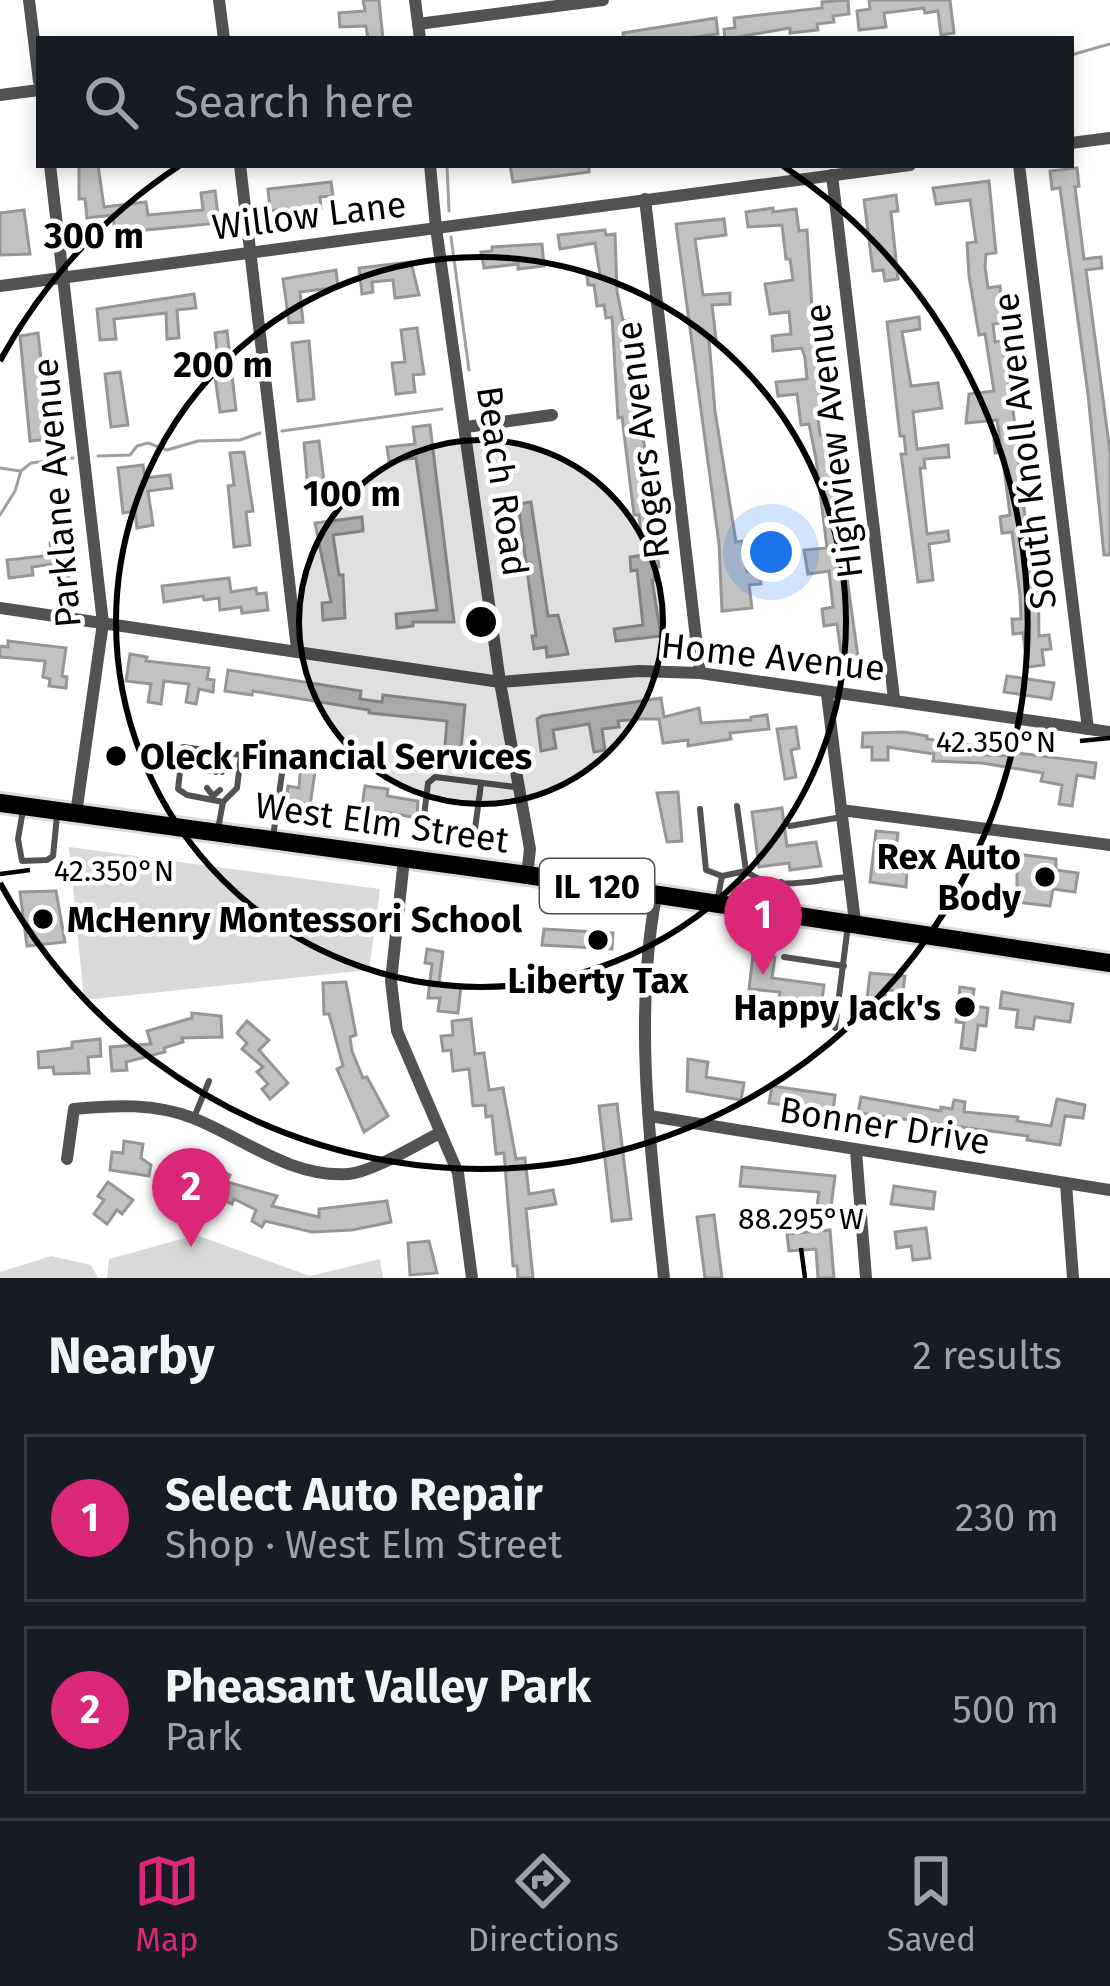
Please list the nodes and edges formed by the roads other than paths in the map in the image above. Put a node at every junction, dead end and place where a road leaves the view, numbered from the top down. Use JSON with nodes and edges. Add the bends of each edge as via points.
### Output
{"nodes":[{"id":1,"x":29,"y":0,"type":"edge"},
{"id":2,"x":219,"y":0,"type":"edge"},
{"id":3,"x":416,"y":0,"type":"edge"},
{"id":4,"x":598,"y":0,"type":"edge"},
{"id":5,"x":419,"y":32,"type":"edge"},
{"id":6,"x":224,"y":36,"type":"edge"},
{"id":7,"x":36,"y":60,"type":"edge"},
{"id":8,"x":36,"y":86,"type":"edge"},
{"id":9,"x":0,"y":95,"type":"edge"},
{"id":10,"x":1110,"y":138,"type":"edge"},
{"id":11,"x":1074,"y":143,"type":"edge"},
{"id":12,"x":50,"y":168,"type":"edge"},
{"id":13,"x":240,"y":168,"type":"edge"},
{"id":14,"x":430,"y":168,"type":"edge"},
{"id":15,"x":887,"y":168,"type":"edge"},
{"id":16,"x":1019,"y":168,"type":"edge"},
{"id":17,"x":832,"y":175,"type":"junction"},
{"id":18,"x":644,"y":200,"type":"junction"},
{"id":19,"x":436,"y":228,"type":"junction"},
{"id":20,"x":252,"y":253,"type":"junction"},
{"id":21,"x":64,"y":277,"type":"junction"},
{"id":22,"x":0,"y":286,"type":"edge"},
{"id":23,"x":552,"y":415,"type":"dead end"},
{"id":24,"x":466,"y":427,"type":"junction"},
{"id":25,"x":0,"y":608,"type":"edge"},
{"id":26,"x":103,"y":623,"type":"junction"},
{"id":27,"x":297,"y":649,"type":"junction"},
{"id":28,"x":700,"y":673,"type":"junction"},
{"id":29,"x":500,"y":682,"type":"junction"},
{"id":30,"x":827,"y":694,"type":"junction"},
{"id":31,"x":893,"y":699,"type":"junction"},
{"id":32,"x":1088,"y":729,"type":"junction"},
{"id":33,"x":1110,"y":732,"type":"edge"},
{"id":34,"x":193,"y":749,"type":"junction"},
{"id":35,"x":218,"y":756,"type":"junction"},
{"id":36,"x":284,"y":759,"type":"dead end"},
{"id":37,"x":190,"y":769,"type":"dead end"},
{"id":38,"x":215,"y":771,"type":"dead end"},
{"id":39,"x":477,"y":783,"type":"junction"},
{"id":40,"x":188,"y":785,"type":"dead end"},
{"id":41,"x":519,"y":787,"type":"junction"},
{"id":42,"x":187,"y":795,"type":"junction"},
{"id":43,"x":223,"y":802,"type":"junction"},
{"id":44,"x":0,"y":803,"type":"edge"},
{"id":45,"x":737,"y":806,"type":"dead end"},
{"id":46,"x":24,"y":807,"type":"junction"},
{"id":47,"x":700,"y":809,"type":"dead end"},
{"id":48,"x":67,"y":813,"type":"junction"},
{"id":49,"x":841,"y":813,"type":"junction"},
{"id":50,"x":790,"y":826,"type":"dead end"},
{"id":51,"x":218,"y":833,"type":"junction"},
{"id":52,"x":272,"y":840,"type":"junction"},
{"id":53,"x":1110,"y":845,"type":"edge"},
{"id":54,"x":404,"y":860,"type":"junction"},
{"id":55,"x":746,"y":871,"type":"junction"},
{"id":56,"x":526,"y":874,"type":"junction"},
{"id":57,"x":722,"y":876,"type":"junction"},
{"id":58,"x":849,"y":876,"type":"junction"},
{"id":59,"x":781,"y":882,"type":"junction"},
{"id":60,"x":656,"y":896,"type":"junction"},
{"id":61,"x":716,"y":905,"type":"junction"},
{"id":62,"x":779,"y":913,"type":"junction"},
{"id":63,"x":851,"y":922,"type":"junction"},
{"id":64,"x":784,"y":958,"type":"dead end"},
{"id":65,"x":1110,"y":963,"type":"edge"},
{"id":66,"x":844,"y":966,"type":"junction"},
{"id":67,"x":835,"y":1028,"type":"dead end"},
{"id":68,"x":208,"y":1081,"type":"dead end"},
{"id":69,"x":650,"y":1116,"type":"junction"},
{"id":70,"x":194,"y":1118,"type":"junction"},
{"id":71,"x":440,"y":1133,"type":"junction"},
{"id":72,"x":856,"y":1151,"type":"junction"},
{"id":73,"x":67,"y":1159,"type":"dead end"},
{"id":74,"x":1066,"y":1184,"type":"junction"},
{"id":75,"x":1110,"y":1190,"type":"edge"},
{"id":76,"x":472,"y":1278,"type":"edge"},
{"id":77,"x":664,"y":1278,"type":"edge"},
{"id":78,"x":866,"y":1278,"type":"edge"},
{"id":79,"x":1073,"y":1278,"type":"edge"}],
"edges":[{"from":1,"to":7,"type":"street"},
{"from":2,"to":6,"type":"street"},
{"from":3,"to":5,"type":"street"},
{"from":4,"to":5,"type":"street"},
{"from":8,"to":9,"type":"street"},
{"from":10,"to":11,"type":"street"},
{"from":12,"to":21,"type":"street","name":"Parklane Avenue"},
{"from":13,"to":20,"type":"street"},
{"from":14,"to":19,"type":"street","name":"Beach Road"},
{"from":15,"to":17,"type":"street","name":"Willow Lane"},
{"from":16,"to":32,"type":"street","name":"South Knoll Avenue"},
{"from":17,"to":18,"type":"street","name":"Willow Lane"},
{"from":17,"to":31,"type":"street","name":"Highview Avenue"},
{"from":18,"to":19,"type":"street","name":"Willow Lane"},
{"from":18,"to":28,"type":"street","name":"Rogers Avenue"},
{"from":19,"to":20,"type":"street","name":"Willow Lane"},
{"from":19,"to":24,"type":"street","name":"Beach Road"},
{"from":20,"to":21,"type":"street","name":"Willow Lane"},
{"from":20,"to":27,"type":"street"},
{"from":21,"to":22,"type":"street","name":"Willow Lane"},
{"from":21,"to":26,"type":"street","name":"Parklane Avenue"},
{"from":23,"to":24,"type":"street"},
{"from":24,"to":29,"type":"street","name":"Beach Road"},
{"from":25,"to":26,"type":"street","name":"Home Avenue"},
{"from":26,"to":27,"type":"street","name":"Home Avenue"},
{"from":26,"to":48,"type":"street","name":"Parklane Avenue"},
{"from":27,"to":29,"type":"street","name":"Home Avenue"},
{"from":28,"to":29,"type":"street","name":"Home Avenue"},
{"from":28,"to":30,"type":"street","name":"Home Avenue"},
{"from":29,"to":41,"type":"street","name":"Beach Road"},
{"from":30,"to":31,"type":"street","name":"Home Avenue"},
{"from":30,"to":49,"type":"street"},
{"from":31,"to":32,"type":"street","name":"Home Avenue"},
{"from":32,"to":33,"type":"street","name":"Home Avenue"},
{"from":34,"to":35,"type":"lane"},
{"from":34,"to":37,"type":"lane"},
{"from":34,"to":42,"type":"lane","via":[[183,748],[178,789]]},
{"from":35,"to":38,"type":"lane"},
{"from":35,"to":43,"type":"lane","via":[[241,755],[236,788]]},
{"from":36,"to":52,"type":"lane"},
{"from":39,"to":39,"type":"lane","via":[[476,829],[424,816],[435,777]]},
{"from":39,"to":41,"type":"lane"},
{"from":40,"to":42,"type":"lane"},
{"from":41,"to":56,"type":"street","name":"Beach Road"},
{"from":42,"to":43,"type":"lane","via":[[213,793]]},
{"from":43,"to":51,"type":"lane"},
{"from":44,"to":46,"type":"main road","name":"West Elm Street","number":"IL 120"},
{"from":45,"to":55,"type":"lane"},
{"from":46,"to":48,"type":"main road","name":"West Elm Street","number":"IL 120"},
{"from":46,"to":48,"type":"lane","via":[[22,861],[53,856]]},
{"from":47,"to":57,"type":"lane","via":[[706,871]]},
{"from":48,"to":51,"type":"main road","name":"West Elm Street","number":"IL 120"},
{"from":49,"to":50,"type":"lane"},
{"from":49,"to":53,"type":"street"},
{"from":49,"to":58,"type":"street"},
{"from":51,"to":52,"type":"main road","name":"West Elm Street","number":"IL 120"},
{"from":52,"to":54,"type":"main road","name":"West Elm Street","number":"IL 120"},
{"from":54,"to":56,"type":"main road","name":"West Elm Street","number":"IL 120"},
{"from":54,"to":71,"type":"street","via":[[392,980],[397,1031]]},
{"from":55,"to":57,"type":"lane"},
{"from":55,"to":59,"type":"lane"},
{"from":56,"to":60,"type":"main road","name":"West Elm Street","number":"IL 120"},
{"from":57,"to":61,"type":"lane"},
{"from":58,"to":59,"type":"lane"},
{"from":58,"to":63,"type":"street"},
{"from":59,"to":62,"type":"lane"},
{"from":60,"to":61,"type":"main road","name":"West Elm Street","number":"IL 120"},
{"from":60,"to":69,"type":"street","via":[[644,1026]]},
{"from":61,"to":62,"type":"main road","name":"West Elm Street","number":"IL 120"},
{"from":62,"to":63,"type":"main road","name":"West Elm Street","number":"IL 120"},
{"from":63,"to":65,"type":"main road","name":"West Elm Street","number":"IL 120"},
{"from":63,"to":66,"type":"lane"},
{"from":64,"to":66,"type":"lane"},
{"from":66,"to":67,"type":"lane"},
{"from":68,"to":70,"type":"lane"},
{"from":69,"to":72,"type":"street","name":"Bonner Drive"},
{"from":69,"to":77,"type":"street"},
{"from":70,"to":71,"type":"street","via":[[302,1168],[350,1174]]},
{"from":70,"to":73,"type":"street","via":[[135,1105],[74,1108]]},
{"from":71,"to":76,"type":"street","via":[[458,1173]]},
{"from":72,"to":74,"type":"street","name":"Bonner Drive"},
{"from":72,"to":78,"type":"street"},
{"from":74,"to":75,"type":"street","name":"Bonner Drive"},
{"from":74,"to":79,"type":"street"}]}
